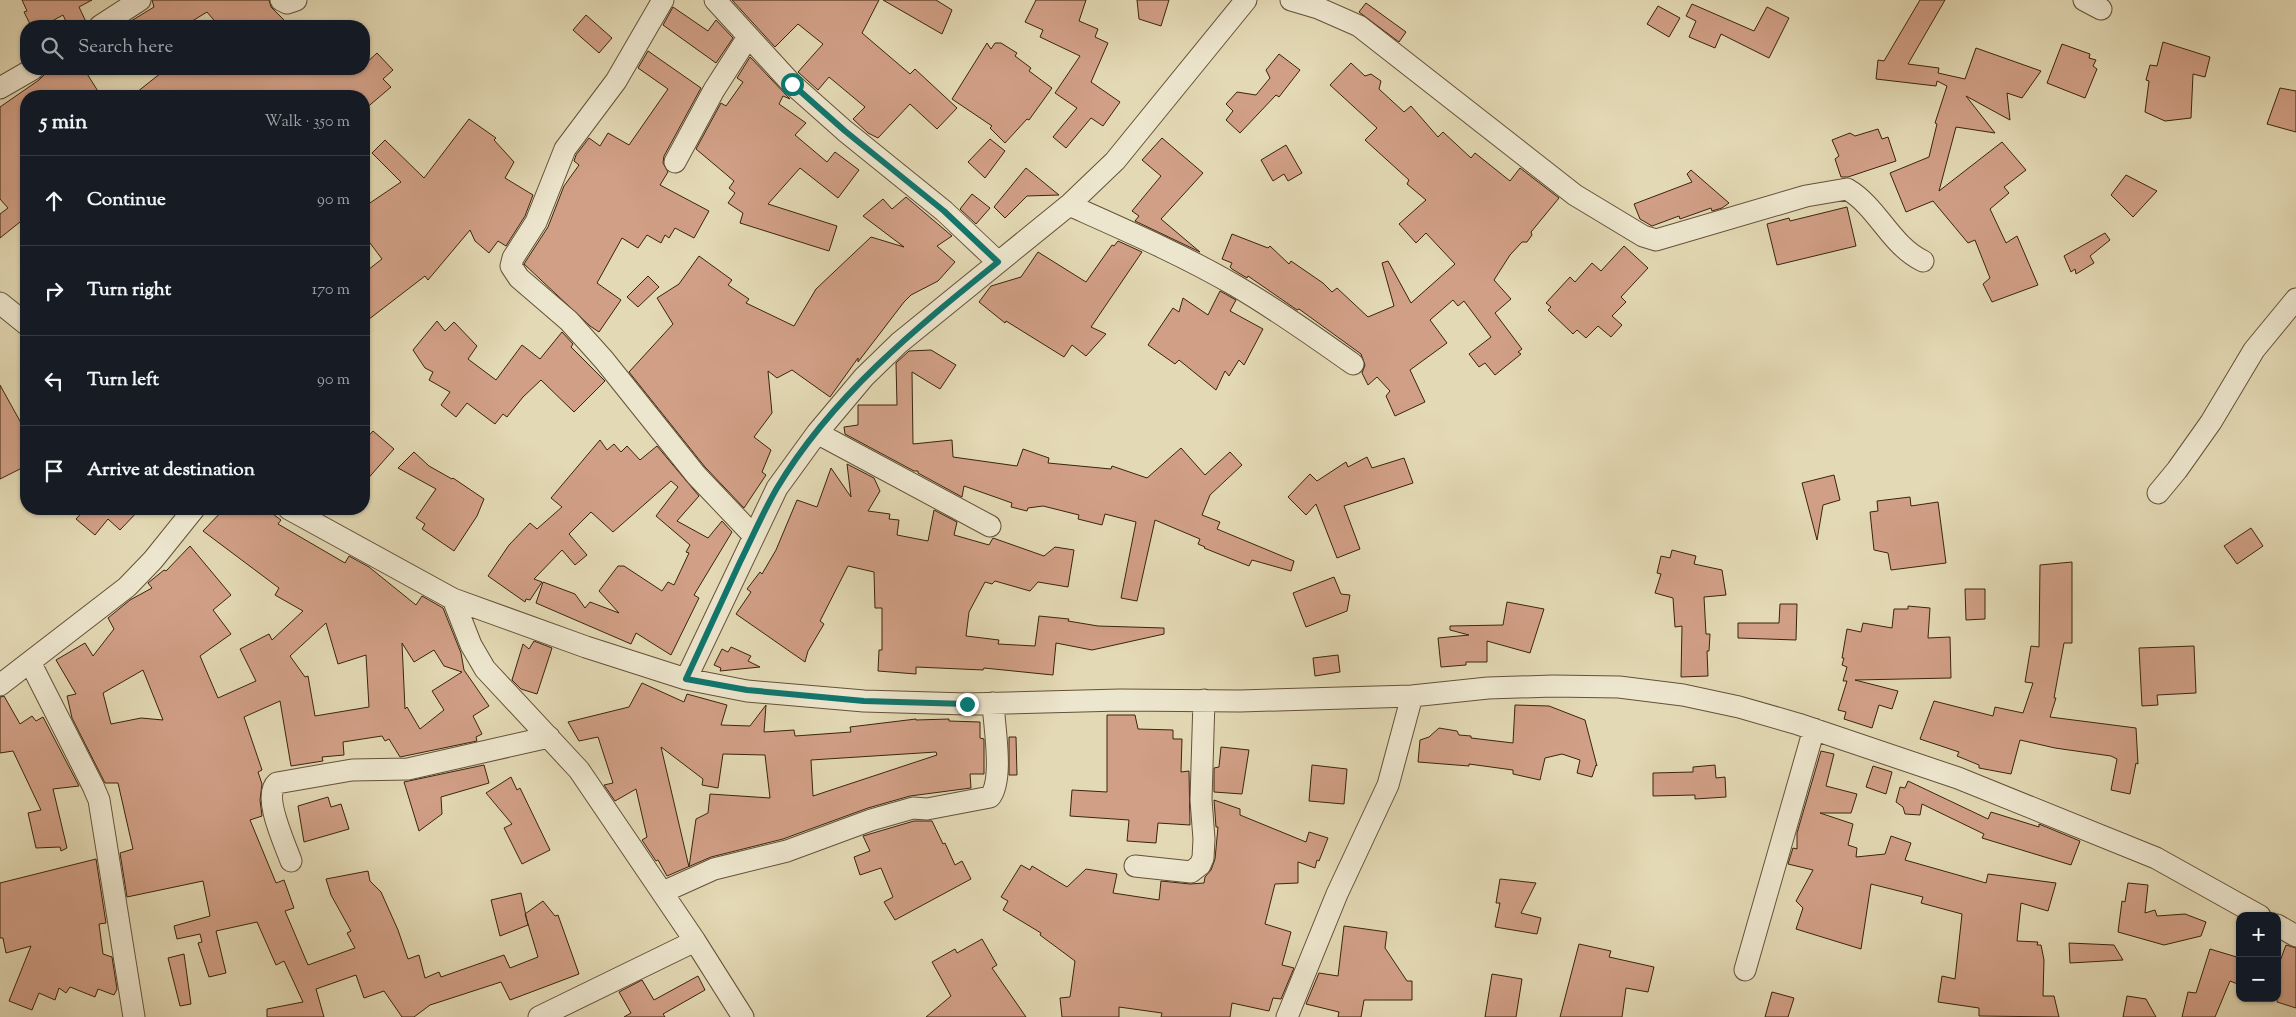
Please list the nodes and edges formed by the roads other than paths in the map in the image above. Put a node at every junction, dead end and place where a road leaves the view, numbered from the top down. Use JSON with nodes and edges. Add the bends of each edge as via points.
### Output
{"nodes":[{"id":1,"x":140,"y":0,"type":"edge"},
{"id":2,"x":281,"y":0,"type":"edge"},
{"id":3,"x":296,"y":0,"type":"edge"},
{"id":4,"x":663,"y":0,"type":"edge"},
{"id":5,"x":715,"y":0,"type":"edge"},
{"id":6,"x":1291,"y":0,"type":"edge"},
{"id":7,"x":1240,"y":2,"type":"edge"},
{"id":8,"x":109,"y":20,"type":"edge"},
{"id":9,"x":748,"y":37,"type":"junction"},
{"id":10,"x":23,"y":75,"type":"edge"},
{"id":11,"x":0,"y":88,"type":"edge"},
{"id":12,"x":675,"y":162,"type":"dead end"},
{"id":13,"x":1069,"y":205,"type":"junction"},
{"id":14,"x":1923,"y":261,"type":"dead end"},
{"id":15,"x":998,"y":262,"type":"junction"},
{"id":16,"x":2296,"y":299,"type":"edge"},
{"id":17,"x":0,"y":303,"type":"edge"},
{"id":18,"x":20,"y":319,"type":"edge"},
{"id":19,"x":1353,"y":364,"type":"dead end"},
{"id":20,"x":817,"y":433,"type":"junction"},
{"id":21,"x":2158,"y":493,"type":"dead end"},
{"id":22,"x":189,"y":515,"type":"edge"},
{"id":23,"x":300,"y":515,"type":"edge"},
{"id":24,"x":990,"y":526,"type":"dead end"},
{"id":25,"x":753,"y":535,"type":"junction"},
{"id":26,"x":453,"y":599,"type":"junction"},
{"id":27,"x":30,"y":662,"type":"junction"},
{"id":28,"x":686,"y":679,"type":"junction"},
{"id":29,"x":0,"y":685,"type":"edge"},
{"id":30,"x":1412,"y":696,"type":"junction"},
{"id":31,"x":1204,"y":700,"type":"junction"},
{"id":32,"x":992,"y":703,"type":"junction"},
{"id":33,"x":1814,"y":729,"type":"junction"},
{"id":34,"x":549,"y":737,"type":"junction"},
{"id":35,"x":291,"y":861,"type":"dead end"},
{"id":36,"x":1135,"y":866,"type":"dead end"},
{"id":37,"x":663,"y":892,"type":"junction"},
{"id":38,"x":2253,"y":912,"type":"edge"},
{"id":39,"x":2281,"y":927,"type":"edge"},
{"id":40,"x":2296,"y":936,"type":"edge"},
{"id":41,"x":696,"y":941,"type":"junction"},
{"id":42,"x":1744,"y":970,"type":"dead end"},
{"id":43,"x":134,"y":1017,"type":"edge"},
{"id":44,"x":539,"y":1017,"type":"edge"},
{"id":45,"x":743,"y":1017,"type":"edge"},
{"id":46,"x":1287,"y":1017,"type":"edge"}],
"edges":[{"from":1,"to":8,"type":"street"},
{"from":2,"to":3,"type":"street","via":[[287,3]]},
{"from":4,"to":25,"type":"street","via":[[616,81],[565,149],[536,222],[511,266],[519,278],[593,347],[696,475]]},
{"from":5,"to":9,"type":"street"},
{"from":6,"to":14,"type":"street","via":[[1359,26],[1575,195],[1643,236],[1656,240],[1806,196],[1847,189],[1864,202],[1904,249]]},
{"from":7,"to":13,"type":"street","via":[[1115,161]]},
{"from":9,"to":12,"type":"street","via":[[714,90]]},
{"from":9,"to":15,"type":"street","via":[[792,84],[944,211]]},
{"from":10,"to":11,"type":"street"},
{"from":13,"to":15,"type":"street"},
{"from":13,"to":19,"type":"street","via":[[1137,235],[1235,286],[1285,316]]},
{"from":15,"to":20,"type":"street","via":[[864,376]]},
{"from":16,"to":21,"type":"street","via":[[2254,350],[2211,422]]},
{"from":17,"to":18,"type":"street"},
{"from":20,"to":24,"type":"street"},
{"from":20,"to":25,"type":"street","via":[[777,488]]},
{"from":22,"to":27,"type":"street","via":[[127,587]]},
{"from":23,"to":26,"type":"street"},
{"from":25,"to":28,"type":"street"},
{"from":26,"to":28,"type":"street"},
{"from":26,"to":34,"type":"street","via":[[471,645],[485,669]]},
{"from":27,"to":29,"type":"street"},
{"from":27,"to":43,"type":"street","via":[[98,800]]},
{"from":28,"to":32,"type":"street","via":[[747,690],[864,701]]},
{"from":30,"to":31,"type":"street"},
{"from":30,"to":33,"type":"street","via":[[1488,688],[1619,687],[1740,707]]},
{"from":30,"to":46,"type":"street","via":[[1388,785],[1337,894]]},
{"from":31,"to":32,"type":"street"},
{"from":31,"to":36,"type":"street","via":[[1203,858],[1191,872]]},
{"from":32,"to":37,"type":"street","via":[[997,769],[990,797],[926,809],[913,808],[871,820],[787,852],[714,869]]},
{"from":33,"to":38,"type":"street","via":[[1958,778],[2156,858]]},
{"from":33,"to":42,"type":"street"},
{"from":34,"to":35,"type":"street","via":[[408,769],[352,770],[277,782],[271,793]]},
{"from":34,"to":37,"type":"street","via":[[579,770]]},
{"from":37,"to":41,"type":"street"},
{"from":39,"to":40,"type":"street"},
{"from":41,"to":44,"type":"street"},
{"from":41,"to":45,"type":"street"}]}
